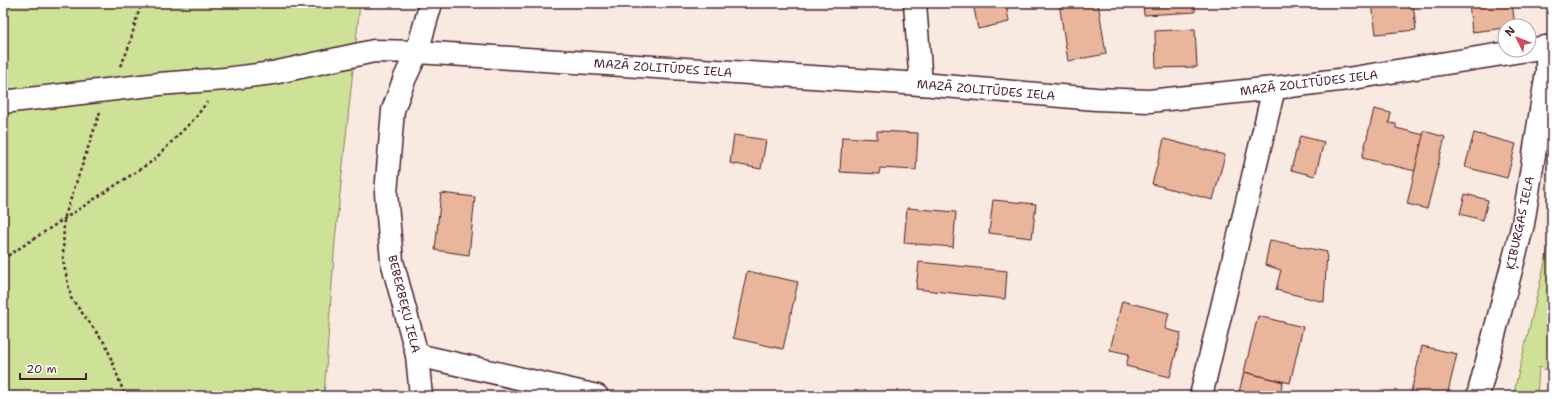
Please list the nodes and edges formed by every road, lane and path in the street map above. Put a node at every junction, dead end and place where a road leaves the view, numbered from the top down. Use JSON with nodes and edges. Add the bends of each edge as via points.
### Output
{"nodes":[{"id":1,"x":142,"y":3,"type":"edge"},
{"id":2,"x":431,"y":3,"type":"edge"},
{"id":3,"x":915,"y":3,"type":"edge"},
{"id":4,"x":1549,"y":47,"type":"edge"},
{"id":5,"x":417,"y":52,"type":"junction"},
{"id":6,"x":225,"y":79,"type":"junction"},
{"id":7,"x":921,"y":84,"type":"junction"},
{"id":8,"x":1274,"y":88,"type":"junction"},
{"id":9,"x":107,"y":90,"type":"junction"},
{"id":10,"x":3,"y":102,"type":"edge"},
{"id":11,"x":64,"y":219,"type":"junction"},
{"id":12,"x":3,"y":259,"type":"edge"},
{"id":13,"x":417,"y":355,"type":"junction"},
{"id":14,"x":125,"y":396,"type":"edge"},
{"id":15,"x":421,"y":396,"type":"edge"},
{"id":16,"x":597,"y":396,"type":"edge"},
{"id":17,"x":1201,"y":396,"type":"edge"},
{"id":18,"x":1478,"y":396,"type":"edge"}],
"edges":[{"from":1,"to":9,"type":"path","via":[[127,55]]},
{"from":2,"to":5,"type":"street","name":"BEBERBEĶU IELA"},
{"from":3,"to":7,"type":"street"},
{"from":4,"to":8,"type":"street","name":"MAZĀ ZOLITŪDES IELA"},
{"from":4,"to":18,"type":"street","name":"ĶIBURGAS IELA","via":[[1523,224]]},
{"from":5,"to":6,"type":"street","name":"MAZĀ ZOLITŪDES IELA","via":[[374,51],[273,73]]},
{"from":5,"to":7,"type":"street","name":"MAZĀ ZOLITŪDES IELA"},
{"from":5,"to":13,"type":"street","name":"BEBERBEĶU IELA","via":[[393,110],[386,193],[392,261]]},
{"from":6,"to":9,"type":"street","name":"MAZĀ ZOLITŪDES IELA"},
{"from":6,"to":11,"type":"path","via":[[196,117],[154,160]]},
{"from":7,"to":8,"type":"street","name":"MAZĀ ZOLITŪDES IELA","via":[[1149,101]]},
{"from":8,"to":17,"type":"street"},
{"from":9,"to":10,"type":"street","name":"MAZĀ ZOLITŪDES IELA"},
{"from":9,"to":11,"type":"path"},
{"from":11,"to":12,"type":"path"},
{"from":11,"to":14,"type":"path","via":[[63,260],[72,298],[106,345]]},
{"from":13,"to":15,"type":"street","name":"BEBERBEĶU IELA"},
{"from":13,"to":16,"type":"street"}]}
